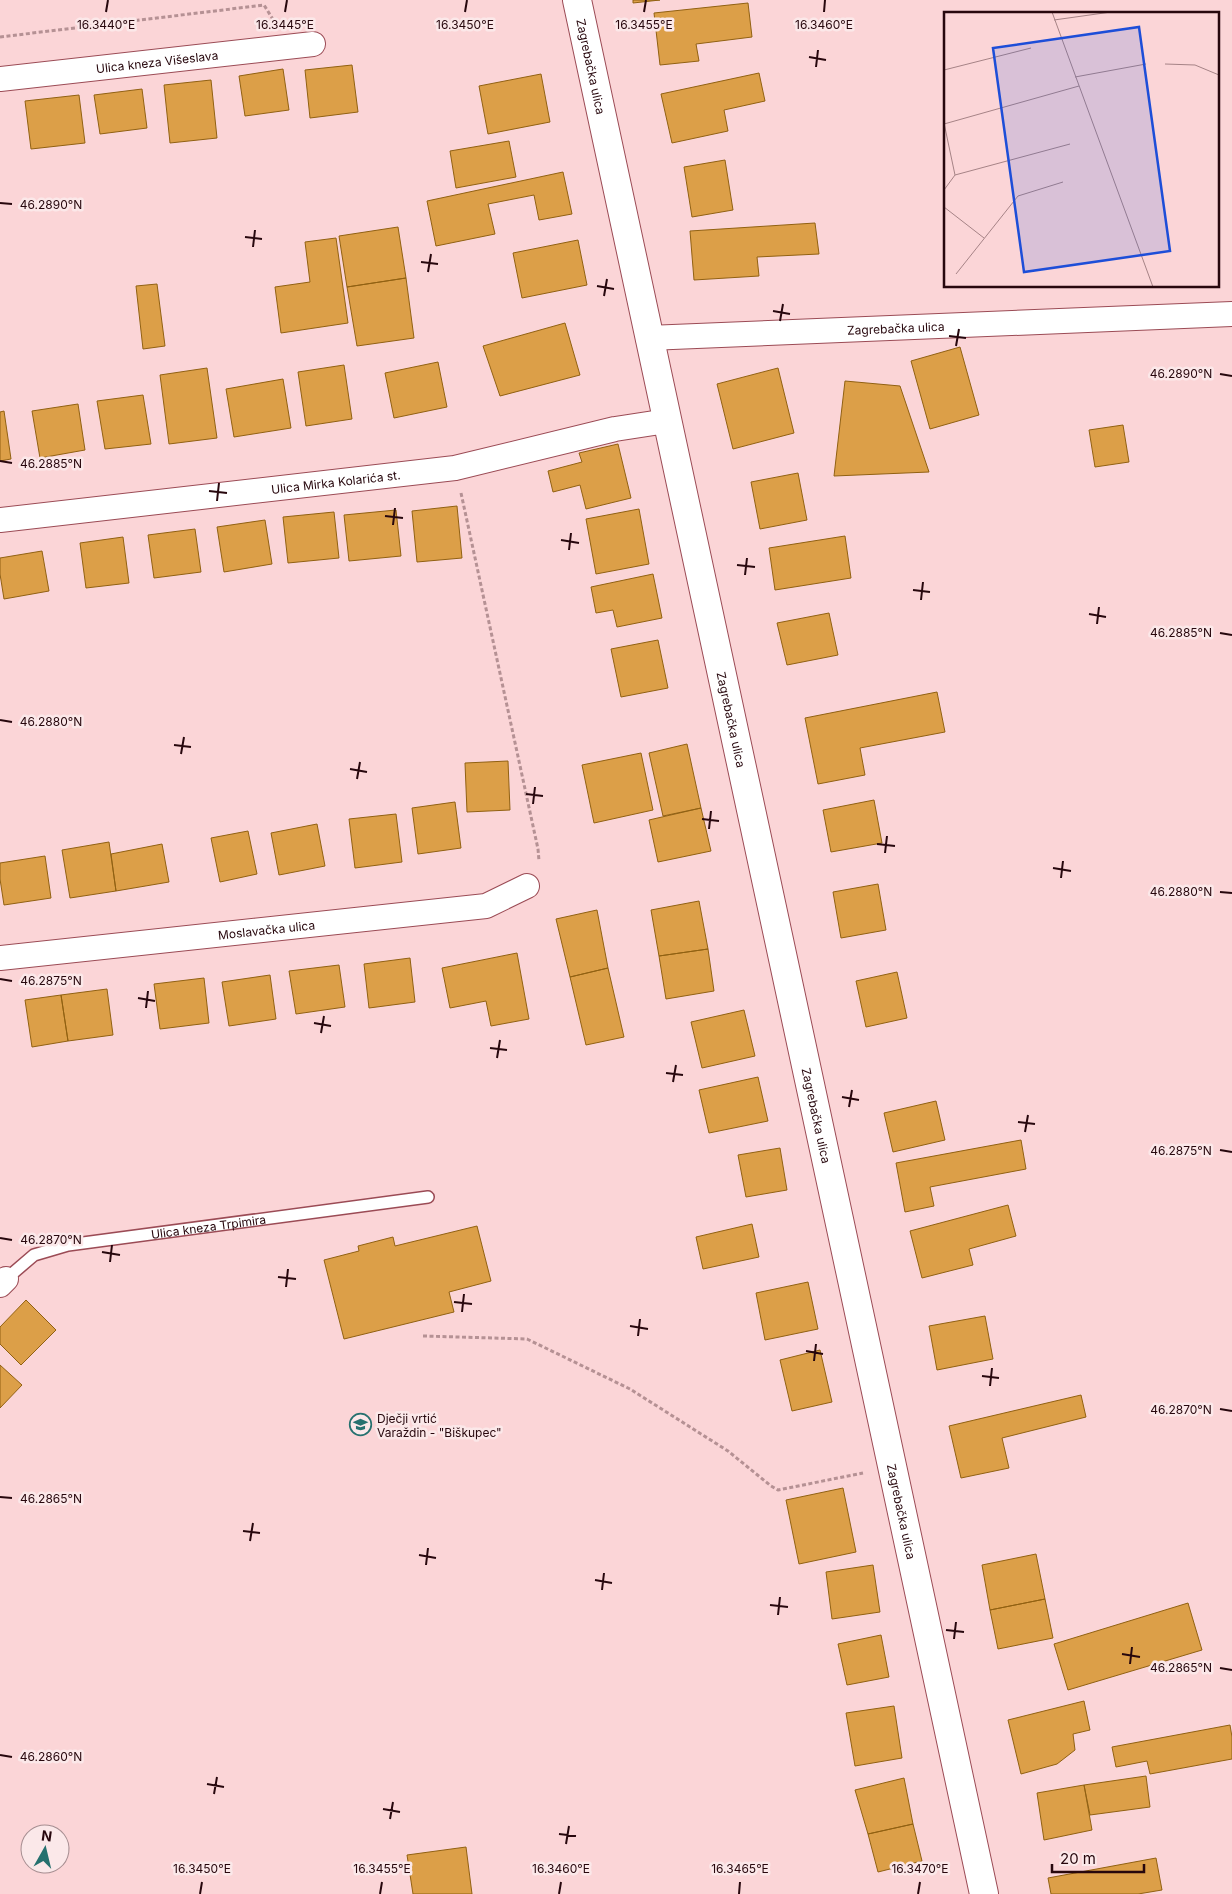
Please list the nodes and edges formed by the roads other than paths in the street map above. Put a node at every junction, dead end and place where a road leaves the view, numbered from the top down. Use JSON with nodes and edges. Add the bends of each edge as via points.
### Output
{"nodes":[{"id":1,"x":577,"y":0,"type":"edge"},
{"id":2,"x":302,"y":45,"type":"road end"},
{"id":3,"x":0,"y":79,"type":"edge"},
{"id":4,"x":1232,"y":314,"type":"edge"},
{"id":5,"x":648,"y":338,"type":"junction"},
{"id":6,"x":667,"y":420,"type":"junction"},
{"id":7,"x":0,"y":520,"type":"edge"},
{"id":8,"x":527,"y":886,"type":"road end"},
{"id":9,"x":0,"y":958,"type":"edge"},
{"id":10,"x":428,"y":1197,"type":"dead end"},
{"id":11,"x":3,"y":1282,"type":"edge"},
{"id":12,"x":984,"y":1894,"type":"edge"}],
"edges":[{"from":1,"to":5,"type":"main road","name":"Zagrebačka ulica"},
{"from":2,"to":3,"type":"street","name":"Ulica kneza Višeslava"},
{"from":4,"to":5,"type":"street","name":"Zagrebačka ulica"},
{"from":5,"to":6,"type":"main road","name":"Zagrebačka ulica"},
{"from":6,"to":7,"type":"street","name":"Ulica Mirka Kolarića st.","via":[[615,429],[455,468]]},
{"from":6,"to":12,"type":"main road","name":"Zagrebačka ulica"},
{"from":8,"to":9,"type":"street","name":"Moslavačka ulica","via":[[486,906]]},
{"from":10,"to":11,"type":"lane","name":"Ulica kneza Trpimira","via":[[68,1245],[34,1256]]}]}
